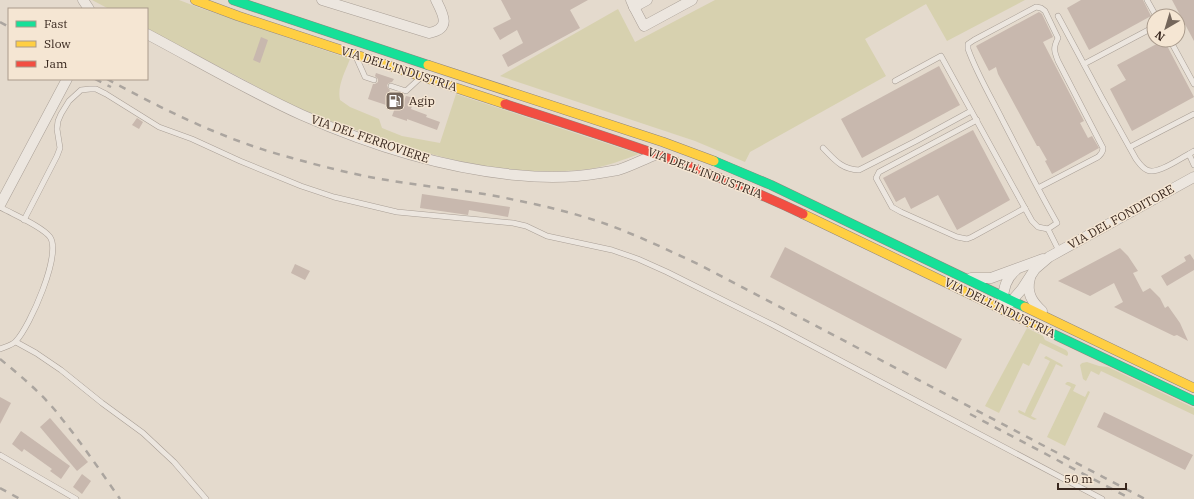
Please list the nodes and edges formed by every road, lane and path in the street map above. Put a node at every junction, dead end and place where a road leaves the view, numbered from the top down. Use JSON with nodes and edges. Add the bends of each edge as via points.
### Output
{"nodes":[{"id":1,"x":194,"y":0,"type":"edge"},
{"id":2,"x":233,"y":0,"type":"edge"},
{"id":3,"x":322,"y":0,"type":"edge"},
{"id":4,"x":436,"y":0,"type":"edge"},
{"id":5,"x":646,"y":0,"type":"edge"},
{"id":6,"x":692,"y":0,"type":"edge"},
{"id":7,"x":632,"y":3,"type":"edge"},
{"id":8,"x":1058,"y":16,"type":"dead end"},
{"id":9,"x":1146,"y":31,"type":"edge"},
{"id":10,"x":148,"y":35,"type":"edge"},
{"id":11,"x":1174,"y":48,"type":"edge"},
{"id":12,"x":355,"y":54,"type":"junction"},
{"id":13,"x":1084,"y":64,"type":"junction"},
{"id":14,"x":422,"y":76,"type":"junction"},
{"id":15,"x":66,"y":80,"type":"edge"},
{"id":16,"x":374,"y":80,"type":"dead end"},
{"id":17,"x":895,"y":81,"type":"dead end"},
{"id":18,"x":1194,"y":84,"type":"edge"},
{"id":19,"x":391,"y":86,"type":"dead end"},
{"id":20,"x":972,"y":111,"type":"junction"},
{"id":21,"x":1194,"y":114,"type":"edge"},
{"id":22,"x":977,"y":120,"type":"junction"},
{"id":23,"x":1130,"y":147,"type":"junction"},
{"id":24,"x":822,"y":148,"type":"dead end"},
{"id":25,"x":1194,"y":151,"type":"edge"},
{"id":26,"x":657,"y":154,"type":"junction"},
{"id":27,"x":1189,"y":154,"type":"junction"},
{"id":28,"x":1194,"y":165,"type":"edge"},
{"id":29,"x":1194,"y":177,"type":"edge"},
{"id":30,"x":1038,"y":188,"type":"junction"},
{"id":31,"x":0,"y":206,"type":"edge"},
{"id":32,"x":1025,"y":208,"type":"junction"},
{"id":33,"x":24,"y":220,"type":"junction"},
{"id":34,"x":1048,"y":229,"type":"junction"},
{"id":35,"x":1059,"y":251,"type":"junction"},
{"id":36,"x":1049,"y":257,"type":"junction"},
{"id":37,"x":1017,"y":269,"type":"junction"},
{"id":38,"x":1032,"y":274,"type":"junction"},
{"id":39,"x":965,"y":278,"type":"junction"},
{"id":40,"x":1008,"y":298,"type":"junction"},
{"id":41,"x":1003,"y":310,"type":"junction"},
{"id":42,"x":1053,"y":320,"type":"junction"},
{"id":43,"x":16,"y":342,"type":"junction"},
{"id":44,"x":0,"y":349,"type":"edge"},
{"id":45,"x":1194,"y":388,"type":"edge"},
{"id":46,"x":1194,"y":401,"type":"edge"},
{"id":47,"x":0,"y":455,"type":"edge"},
{"id":48,"x":76,"y":499,"type":"edge"},
{"id":49,"x":206,"y":499,"type":"edge"},
{"id":50,"x":1102,"y":499,"type":"edge"}],
"edges":[{"from":1,"to":12,"type":"main road","name":"VIA DELL'INDUSTRIA"},
{"from":2,"to":39,"type":"main road","name":"VIA DELL'INDUSTRIA","via":[[663,142],[771,185]]},
{"from":3,"to":4,"type":"street","via":[[429,33],[442,28],[444,22],[444,16]]},
{"from":5,"to":7,"type":"street"},
{"from":6,"to":7,"type":"street","via":[[644,26]]},
{"from":8,"to":13,"type":"lane"},
{"from":9,"to":13,"type":"lane"},
{"from":10,"to":26,"type":"street","name":"VIA DEL FERROVIERE","via":[[337,130],[420,158],[458,167],[527,176],[560,177],[618,170]]},
{"from":11,"to":18,"type":"lane"},
{"from":12,"to":14,"type":"main road","name":"VIA DELL'INDUSTRIA"},
{"from":12,"to":16,"type":"lane","via":[[365,77]]},
{"from":13,"to":23,"type":"lane"},
{"from":14,"to":19,"type":"lane","via":[[406,91]]},
{"from":14,"to":26,"type":"main road","name":"VIA DELL'INDUSTRIA"},
{"from":15,"to":31,"type":"street"},
{"from":17,"to":20,"type":"lane","via":[[941,56]]},
{"from":20,"to":22,"type":"lane"},
{"from":20,"to":24,"type":"lane","via":[[859,170],[842,166]]},
{"from":21,"to":23,"type":"lane"},
{"from":22,"to":32,"type":"lane"},
{"from":22,"to":32,"type":"lane","via":[[879,172],[876,178],[879,185],[896,209],[957,238],[972,237]]},
{"from":23,"to":27,"type":"lane","via":[[1142,167],[1148,171],[1156,171]]},
{"from":25,"to":27,"type":"lane"},
{"from":26,"to":41,"type":"main road","name":"VIA DELL'INDUSTRIA","via":[[764,195]]},
{"from":27,"to":28,"type":"lane"},
{"from":29,"to":35,"type":"street","name":"VIA DEL FONDITORE"},
{"from":30,"to":30,"type":"lane","via":[[968,50],[968,44],[974,40],[1036,7],[1045,11],[1053,27],[1058,38],[1054,50],[1058,61],[1103,148],[1098,156]]},
{"from":30,"to":34,"type":"lane","via":[[1057,223]]},
{"from":31,"to":33,"type":"lane"},
{"from":32,"to":34,"type":"lane","via":[[1038,227]]},
{"from":33,"to":43,"type":"lane","via":[[50,236],[53,250],[40,298]]},
{"from":33,"to":50,"type":"lane","via":[[60,148],[57,129],[61,114],[74,95],[81,90],[96,89],[159,127],[272,175],[334,197],[397,212],[512,223],[526,226],[547,236],[612,250],[638,259],[773,325]]},
{"from":34,"to":35,"type":"lane"},
{"from":35,"to":36,"type":"street","name":"VIA DEL FONDITORE"},
{"from":36,"to":37,"type":"street","name":"VIA DEL FONDITORE"},
{"from":36,"to":38,"type":"street","name":"VIA DEL FONDITORE"},
{"from":37,"to":39,"type":"street","name":"VIA DEL FONDITORE","via":[[991,278]]},
{"from":37,"to":40,"type":"street","via":[[1005,286]]},
{"from":38,"to":40,"type":"street","name":"VIA DEL FONDITORE","via":[[1022,289]]},
{"from":38,"to":42,"type":"street","via":[[1029,288],[1031,299]]},
{"from":39,"to":40,"type":"main road","name":"VIA DELL'INDUSTRIA"},
{"from":40,"to":41,"type":"street"},
{"from":40,"to":42,"type":"main road","name":"VIA DELL'INDUSTRIA"},
{"from":41,"to":46,"type":"main road","name":"VIA DELL'INDUSTRIA"},
{"from":42,"to":45,"type":"main road","name":"VIA DELL'INDUSTRIA"},
{"from":43,"to":44,"type":"lane"},
{"from":43,"to":49,"type":"lane","via":[[61,370],[148,438],[174,462]]},
{"from":47,"to":48,"type":"lane"}]}
